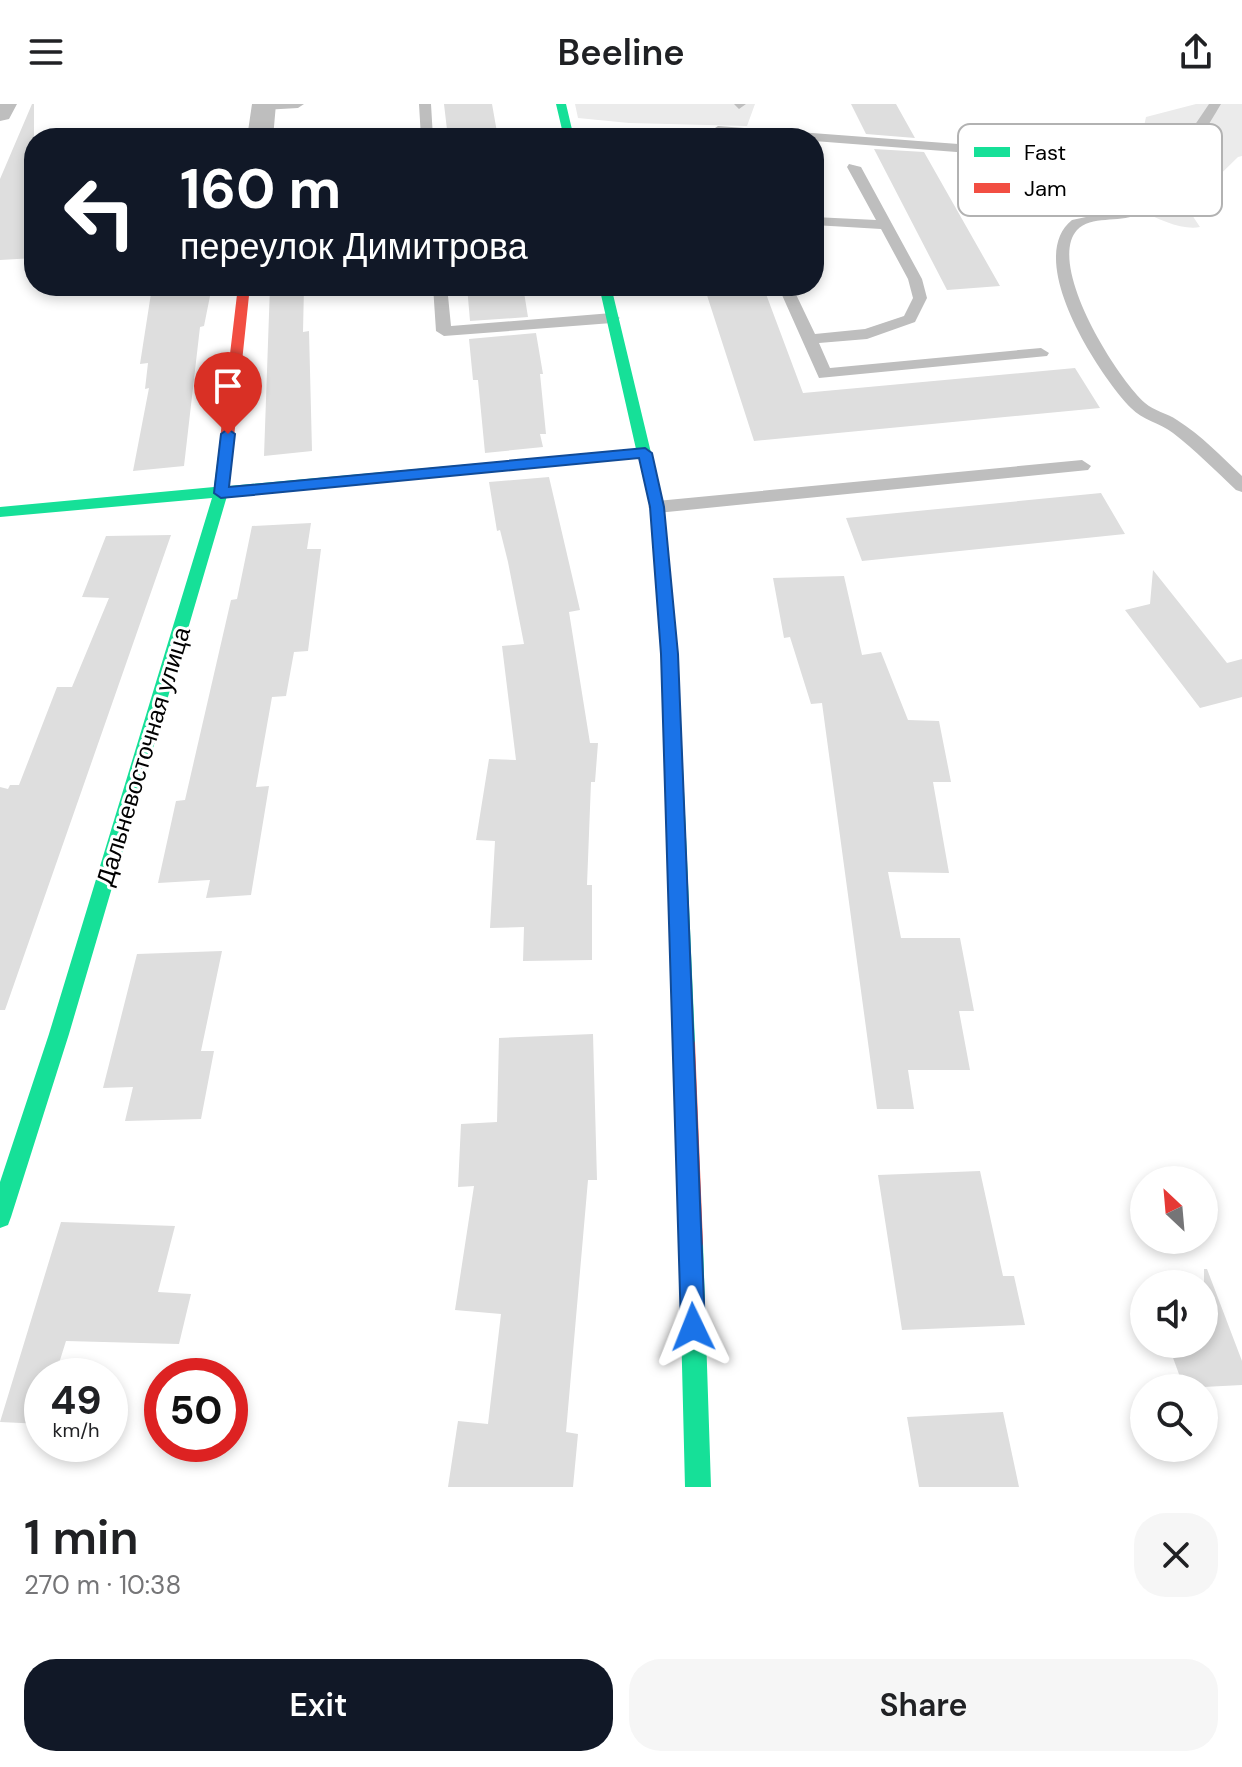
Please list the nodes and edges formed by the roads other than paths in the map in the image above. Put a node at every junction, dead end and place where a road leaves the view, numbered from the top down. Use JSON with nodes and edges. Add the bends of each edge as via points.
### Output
{"nodes":[{"id":1,"x":5,"y":104,"type":"edge"},
{"id":2,"x":298,"y":104,"type":"edge"},
{"id":3,"x":425,"y":104,"type":"edge"},
{"id":4,"x":561,"y":104,"type":"edge"},
{"id":5,"x":1215,"y":104,"type":"edge"},
{"id":6,"x":264,"y":105,"type":"edge"},
{"id":7,"x":0,"y":114,"type":"edge"},
{"id":8,"x":1201,"y":124,"type":"edge"},
{"id":9,"x":261,"y":128,"type":"edge"},
{"id":10,"x":426,"y":128,"type":"edge"},
{"id":11,"x":567,"y":128,"type":"edge"},
{"id":12,"x":824,"y":138,"type":"edge"},
{"id":13,"x":958,"y":148,"type":"edge"},
{"id":14,"x":854,"y":167,"type":"dead end"},
{"id":15,"x":1107,"y":216,"type":"edge"},
{"id":16,"x":824,"y":222,"type":"edge"},
{"id":17,"x":883,"y":225,"type":"junction"},
{"id":18,"x":243,"y":296,"type":"edge"},
{"id":19,"x":441,"y":296,"type":"edge"},
{"id":20,"x":607,"y":296,"type":"edge"},
{"id":21,"x":790,"y":296,"type":"edge"},
{"id":22,"x":612,"y":318,"type":"junction"},
{"id":23,"x":811,"y":339,"type":"junction"},
{"id":24,"x":1041,"y":353,"type":"dead end"},
{"id":25,"x":645,"y":453,"type":"junction"},
{"id":26,"x":1082,"y":466,"type":"dead end"},
{"id":27,"x":1242,"y":486,"type":"edge"},
{"id":28,"x":221,"y":493,"type":"junction"},
{"id":29,"x":657,"y":507,"type":"junction"},
{"id":30,"x":0,"y":512,"type":"edge"},
{"id":31,"x":0,"y":1217,"type":"edge"},
{"id":32,"x":698,"y":1487,"type":"edge"}],
"edges":[{"from":1,"to":7,"type":"street"},
{"from":2,"to":6,"type":"lane"},
{"from":3,"to":10,"type":"lane"},
{"from":4,"to":11,"type":"street"},
{"from":5,"to":8,"type":"lane"},
{"from":6,"to":9,"type":"street"},
{"from":12,"to":13,"type":"lane"},
{"from":14,"to":17,"type":"lane"},
{"from":15,"to":27,"type":"lane","via":[[1072,227],[1062,240],[1061,259],[1079,318],[1139,408],[1167,421]]},
{"from":16,"to":17,"type":"lane"},
{"from":17,"to":23,"type":"lane","via":[[915,279],[920,298],[910,319],[867,334]]},
{"from":18,"to":28,"type":"street","name":"Дальневосточная улица"},
{"from":19,"to":22,"type":"lane","via":[[444,331]]},
{"from":20,"to":22,"type":"street"},
{"from":21,"to":23,"type":"lane"},
{"from":22,"to":25,"type":"street"},
{"from":23,"to":24,"type":"lane","via":[[825,374]]},
{"from":25,"to":28,"type":"street"},
{"from":25,"to":29,"type":"street"},
{"from":26,"to":29,"type":"lane"},
{"from":28,"to":30,"type":"street"},
{"from":28,"to":31,"type":"street","name":"Дальневосточная улица"},
{"from":29,"to":32,"type":"street","via":[[679,848]]}]}
